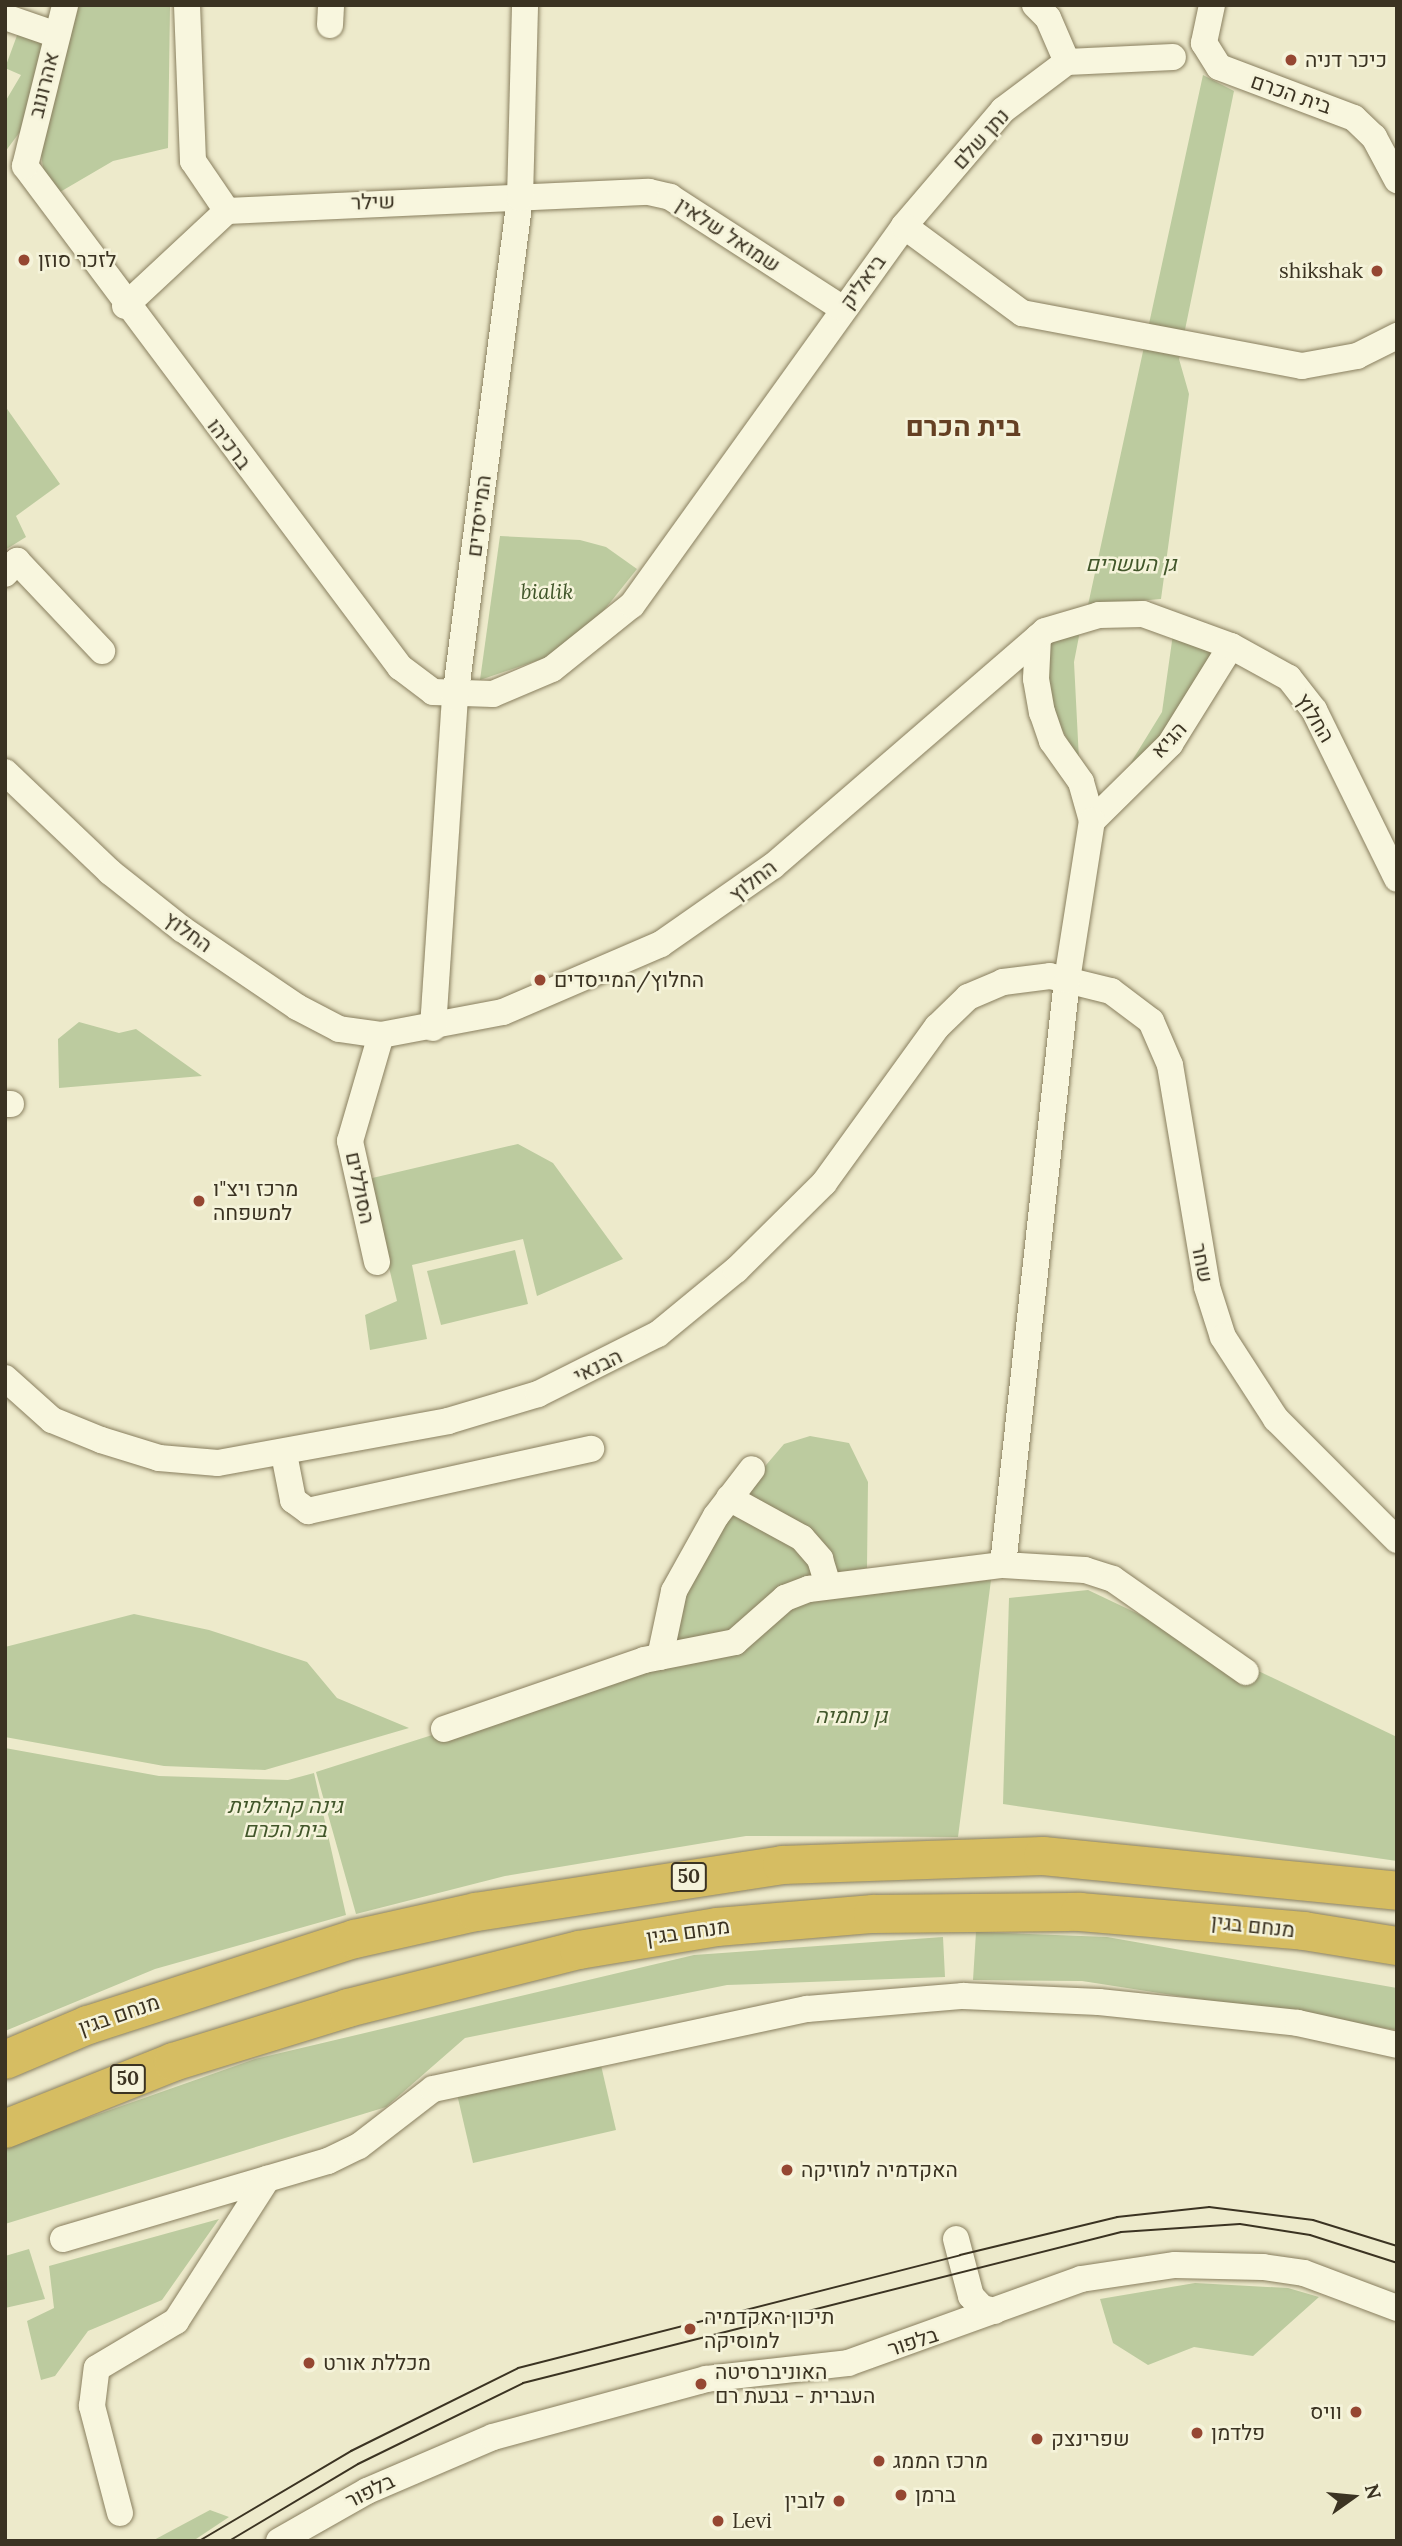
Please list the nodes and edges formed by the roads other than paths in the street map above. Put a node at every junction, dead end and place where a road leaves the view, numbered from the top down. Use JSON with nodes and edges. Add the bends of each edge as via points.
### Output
{"nodes":[{"id":1,"x":65,"y":5,"type":"edge"},
{"id":2,"x":187,"y":5,"type":"edge"},
{"id":3,"x":524,"y":5,"type":"edge"},
{"id":4,"x":1035,"y":5,"type":"edge"},
{"id":5,"x":1212,"y":5,"type":"edge"},
{"id":6,"x":5,"y":17,"type":"edge"},
{"id":7,"x":57,"y":35,"type":"junction"},
{"id":8,"x":1173,"y":57,"type":"dead end"},
{"id":9,"x":1067,"y":62,"type":"junction"},
{"id":10,"x":15,"y":171,"type":"edge"},
{"id":11,"x":1397,"y":180,"type":"edge"},
{"id":12,"x":520,"y":198,"type":"junction"},
{"id":13,"x":227,"y":211,"type":"junction"},
{"id":14,"x":904,"y":226,"type":"junction"},
{"id":15,"x":125,"y":306,"type":"junction"},
{"id":16,"x":842,"y":309,"type":"junction"},
{"id":17,"x":1397,"y":336,"type":"edge"},
{"id":18,"x":5,"y":573,"type":"edge"},
{"id":19,"x":1038,"y":636,"type":"junction"},
{"id":20,"x":1231,"y":646,"type":"junction"},
{"id":21,"x":102,"y":651,"type":"dead end"},
{"id":22,"x":455,"y":698,"type":"junction"},
{"id":23,"x":5,"y":772,"type":"edge"},
{"id":24,"x":1092,"y":821,"type":"junction"},
{"id":25,"x":1397,"y":878,"type":"edge"},
{"id":26,"x":1067,"y":980,"type":"junction"},
{"id":27,"x":433,"y":1028,"type":"junction"},
{"id":28,"x":382,"y":1035,"type":"junction"},
{"id":29,"x":377,"y":1262,"type":"dead end"},
{"id":30,"x":5,"y":1378,"type":"edge"},
{"id":31,"x":591,"y":1449,"type":"dead end"},
{"id":32,"x":284,"y":1454,"type":"junction"},
{"id":33,"x":752,"y":1469,"type":"dead end"},
{"id":34,"x":729,"y":1498,"type":"junction"},
{"id":35,"x":1397,"y":1540,"type":"edge"},
{"id":36,"x":1003,"y":1565,"type":"junction"},
{"id":37,"x":828,"y":1585,"type":"junction"},
{"id":38,"x":660,"y":1657,"type":"junction"},
{"id":39,"x":1246,"y":1672,"type":"dead end"},
{"id":40,"x":444,"y":1729,"type":"dead end"},
{"id":41,"x":1397,"y":1891,"type":"edge"},
{"id":42,"x":1397,"y":1946,"type":"edge"},
{"id":43,"x":1397,"y":2045,"type":"edge"},
{"id":44,"x":5,"y":2060,"type":"edge"},
{"id":45,"x":5,"y":2129,"type":"edge"},
{"id":46,"x":267,"y":2179,"type":"junction"},
{"id":47,"x":63,"y":2239,"type":"dead end"},
{"id":48,"x":956,"y":2239,"type":"dead end"},
{"id":49,"x":971,"y":2296,"type":"junction"},
{"id":50,"x":1397,"y":2308,"type":"edge"},
{"id":51,"x":995,"y":2311,"type":"junction"},
{"id":52,"x":960,"y":2327,"type":"junction"},
{"id":53,"x":120,"y":2514,"type":"dead end"},
{"id":54,"x":279,"y":2541,"type":"edge"}],
"edges":[{"from":1,"to":7,"type":"street","name":"אהרונוב"},
{"from":2,"to":13,"type":"street","via":[[193,161]]},
{"from":3,"to":12,"type":"street","name":"המייסדים"},
{"from":4,"to":9,"type":"street","via":[[1048,18]]},
{"from":5,"to":11,"type":"street","name":"בית הכרם","via":[[1204,43],[1219,67],[1354,118],[1374,137]]},
{"from":6,"to":7,"type":"street"},
{"from":7,"to":10,"type":"street","name":"אהרונוב"},
{"from":8,"to":9,"type":"street"},
{"from":9,"to":14,"type":"street","name":"נתן שלם","via":[[1003,110]]},
{"from":10,"to":15,"type":"street","name":"ברכיהו"},
{"from":12,"to":13,"type":"street","name":"שילר"},
{"from":12,"to":16,"type":"street","name":"שמואל שלאין","via":[[670,197]]},
{"from":12,"to":22,"type":"street","name":"המייסדים"},
{"from":13,"to":15,"type":"street"},
{"from":14,"to":16,"type":"street","name":"ביאליק"},
{"from":14,"to":17,"type":"street","via":[[1022,313],[1302,366],[1357,356]]},
{"from":15,"to":22,"type":"street","name":"ברכיהו","via":[[373,635],[416,681]]},
{"from":16,"to":22,"type":"street","name":"ביאליק","via":[[632,605],[599,637],[517,688]]},
{"from":18,"to":21,"type":"street","via":[[16,561]]},
{"from":19,"to":20,"type":"street","name":"החלוץ","via":[[1076,619],[1143,614]]},
{"from":19,"to":24,"type":"street","via":[[1035,679],[1042,712],[1052,741],[1082,782]]},
{"from":19,"to":27,"type":"street","name":"החלוץ","via":[[706,917],[621,966],[503,1012]]},
{"from":20,"to":24,"type":"street","name":"הגיא","via":[[1170,744]]},
{"from":20,"to":25,"type":"street","name":"החלוץ","via":[[1272,665],[1300,690]]},
{"from":22,"to":27,"type":"street","name":"המייסדים"},
{"from":23,"to":28,"type":"street","name":"החלוץ","via":[[110,872],[182,929],[297,1007],[340,1029]]},
{"from":24,"to":26,"type":"street"},
{"from":26,"to":32,"type":"street","name":"הבנאי","via":[[1003,982],[951,1011],[824,1183],[736,1270],[659,1334],[538,1394],[448,1422]]},
{"from":26,"to":35,"type":"street","name":"שחר","via":[[1111,991],[1151,1021],[1170,1065],[1207,1286],[1223,1337],[1276,1419]]},
{"from":26,"to":36,"type":"street"},
{"from":27,"to":28,"type":"street","name":"החלוץ"},
{"from":28,"to":29,"type":"street","name":"הסוללים","via":[[349,1141]]},
{"from":30,"to":32,"type":"street","name":"הבנאי","via":[[52,1420],[159,1458],[218,1463]]},
{"from":31,"to":32,"type":"street","via":[[308,1511],[293,1500]]},
{"from":33,"to":34,"type":"street"},
{"from":34,"to":37,"type":"street","via":[[802,1538],[820,1559]]},
{"from":34,"to":38,"type":"street","via":[[674,1591]]},
{"from":36,"to":37,"type":"street"},
{"from":36,"to":39,"type":"street","via":[[1085,1570],[1113,1579]]},
{"from":37,"to":38,"type":"street","via":[[785,1598],[734,1642]]},
{"from":38,"to":40,"type":"street"},
{"from":41,"to":44,"type":"highway","name":"מנחם בגין","number":"50","via":[[1042,1856],[782,1865],[490,1910],[355,1939],[88,2025]]},
{"from":42,"to":45,"type":"highway","name":"מנחם בגין","number":"50","via":[[1304,1931],[1080,1912],[873,1914],[717,1927],[579,1950],[348,2008],[173,2062]]},
{"from":43,"to":46,"type":"street","via":[[1197,2009],[963,1996],[764,2016],[433,2089],[359,2146],[328,2161]]},
{"from":46,"to":47,"type":"street"},
{"from":46,"to":53,"type":"street","via":[[176,2321],[97,2368],[92,2406]]},
{"from":48,"to":49,"type":"street"},
{"from":49,"to":51,"type":"street","via":[[982,2308]]},
{"from":49,"to":52,"type":"street"},
{"from":50,"to":51,"type":"street","name":"בלפור","via":[[1304,2273],[1175,2265],[1081,2279]]},
{"from":51,"to":52,"type":"street","name":"בלפור"},
{"from":52,"to":54,"type":"street","name":"בלפור","via":[[848,2363],[706,2379],[502,2434],[367,2491]]}]}
